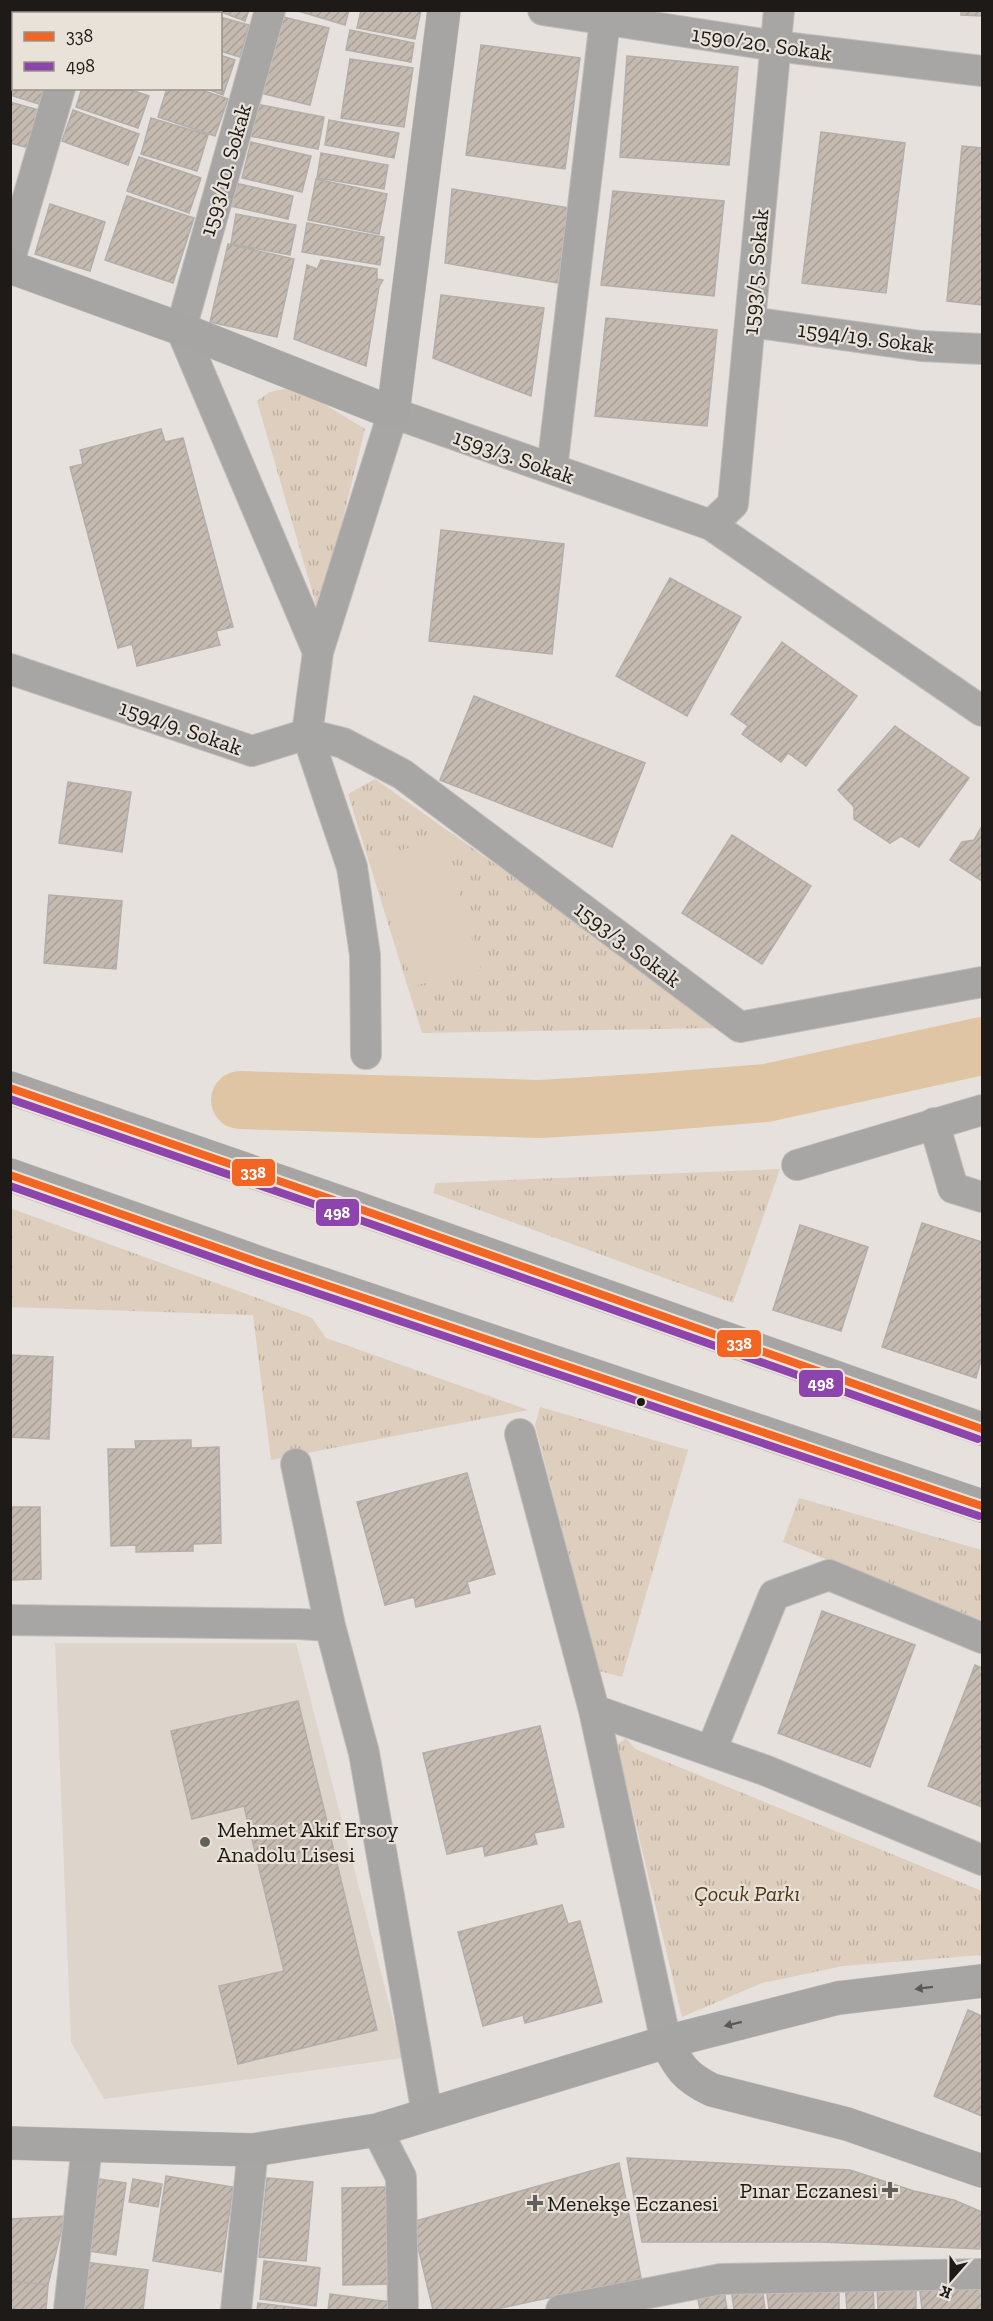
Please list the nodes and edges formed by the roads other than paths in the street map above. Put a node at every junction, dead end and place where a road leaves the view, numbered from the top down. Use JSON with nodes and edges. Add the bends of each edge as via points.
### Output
{"nodes":[{"id":1,"x":270,"y":10,"type":"edge"},
{"id":2,"x":444,"y":10,"type":"edge"},
{"id":3,"x":543,"y":10,"type":"edge"},
{"id":4,"x":779,"y":10,"type":"edge"},
{"id":5,"x":605,"y":20,"type":"junction"},
{"id":6,"x":776,"y":46,"type":"junction"},
{"id":7,"x":982,"y":71,"type":"edge"},
{"id":8,"x":59,"y":90,"type":"edge"},
{"id":9,"x":10,"y":259,"type":"edge"},
{"id":10,"x":10,"y":267,"type":"edge"},
{"id":11,"x":751,"y":322,"type":"junction"},
{"id":12,"x":180,"y":329,"type":"junction"},
{"id":13,"x":982,"y":349,"type":"edge"},
{"id":14,"x":393,"y":413,"type":"junction"},
{"id":15,"x":552,"y":469,"type":"junction"},
{"id":16,"x":711,"y":525,"type":"junction"},
{"id":17,"x":318,"y":652,"type":"junction"},
{"id":18,"x":10,"y":669,"type":"edge"},
{"id":19,"x":982,"y":711,"type":"edge"},
{"id":20,"x":307,"y":734,"type":"junction"},
{"id":21,"x":982,"y":982,"type":"edge"},
{"id":22,"x":366,"y":1054,"type":"dead end"},
{"id":23,"x":10,"y":1088,"type":"edge"},
{"id":24,"x":982,"y":1110,"type":"edge"},
{"id":25,"x":934,"y":1123,"type":"junction"},
{"id":26,"x":797,"y":1165,"type":"dead end"},
{"id":27,"x":10,"y":1175,"type":"edge"},
{"id":28,"x":982,"y":1197,"type":"edge"},
{"id":29,"x":982,"y":1429,"type":"edge"},
{"id":30,"x":520,"y":1434,"type":"dead end"},
{"id":31,"x":296,"y":1464,"type":"dead end"},
{"id":32,"x":982,"y":1506,"type":"edge"},
{"id":33,"x":10,"y":1620,"type":"edge"},
{"id":34,"x":330,"y":1626,"type":"junction"},
{"id":35,"x":982,"y":1638,"type":"edge"},
{"id":36,"x":594,"y":1710,"type":"junction"},
{"id":37,"x":711,"y":1752,"type":"junction"},
{"id":38,"x":982,"y":1860,"type":"edge"},
{"id":39,"x":982,"y":1981,"type":"edge"},
{"id":40,"x":666,"y":2042,"type":"junction"},
{"id":41,"x":427,"y":2114,"type":"junction"},
{"id":42,"x":377,"y":2130,"type":"junction"},
{"id":43,"x":10,"y":2143,"type":"edge"},
{"id":44,"x":87,"y":2145,"type":"junction"},
{"id":45,"x":254,"y":2150,"type":"junction"},
{"id":46,"x":982,"y":2171,"type":"edge"},
{"id":47,"x":982,"y":2274,"type":"edge"},
{"id":48,"x":69,"y":2310,"type":"edge"},
{"id":49,"x":236,"y":2310,"type":"edge"},
{"id":50,"x":403,"y":2310,"type":"edge"},
{"id":51,"x":561,"y":2310,"type":"edge"}],
"edges":[{"from":1,"to":12,"type":"street","name":"1593/10. Sokak"},
{"from":2,"to":14,"type":"street"},
{"from":3,"to":5,"type":"street","name":"1590/20. Sokak"},
{"from":4,"to":6,"type":"street","name":"1593/5. Sokak"},
{"from":5,"to":6,"type":"street","name":"1590/20. Sokak"},
{"from":5,"to":15,"type":"street"},
{"from":6,"to":7,"type":"street","name":"1590/20. Sokak"},
{"from":6,"to":11,"type":"street","name":"1593/5. Sokak"},
{"from":8,"to":9,"type":"street"},
{"from":10,"to":12,"type":"street","name":"1593/3. Sokak"},
{"from":11,"to":13,"type":"street","name":"1594/19. Sokak","via":[[921,346]]},
{"from":11,"to":16,"type":"street","name":"1593/5. Sokak","via":[[733,504]]},
{"from":12,"to":14,"type":"street","name":"1593/3. Sokak"},
{"from":12,"to":17,"type":"street"},
{"from":14,"to":15,"type":"street","name":"1593/3. Sokak"},
{"from":14,"to":17,"type":"street"},
{"from":15,"to":16,"type":"street","name":"1593/3. Sokak"},
{"from":16,"to":19,"type":"street","name":"1593/3. Sokak"},
{"from":17,"to":20,"type":"street"},
{"from":18,"to":20,"type":"street","name":"1594/9. Sokak","via":[[252,751]]},
{"from":20,"to":21,"type":"street","name":"1593/3. Sokak","via":[[343,743],[402,774],[740,1027]]},
{"from":20,"to":22,"type":"street","via":[[352,867],[365,955]]},
{"from":23,"to":29,"type":"street"},
{"from":24,"to":25,"type":"street"},
{"from":25,"to":26,"type":"street"},
{"from":25,"to":28,"type":"street","via":[[953,1188]]},
{"from":27,"to":32,"type":"street"},
{"from":30,"to":36,"type":"street"},
{"from":31,"to":34,"type":"street"},
{"from":33,"to":34,"type":"street"},
{"from":34,"to":41,"type":"street","via":[[364,1753]]},
{"from":35,"to":37,"type":"street","via":[[828,1575],[774,1595]]},
{"from":36,"to":37,"type":"street"},
{"from":36,"to":40,"type":"street"},
{"from":37,"to":38,"type":"street"},
{"from":39,"to":40,"type":"street","one_way":true,"via":[[838,1998]]},
{"from":40,"to":41,"type":"street"},
{"from":40,"to":46,"type":"street","via":[[681,2070],[712,2090],[847,2124]]},
{"from":41,"to":42,"type":"street"},
{"from":42,"to":45,"type":"street"},
{"from":42,"to":50,"type":"street","via":[[401,2177]]},
{"from":43,"to":44,"type":"street"},
{"from":44,"to":45,"type":"street"},
{"from":44,"to":48,"type":"street"},
{"from":45,"to":49,"type":"street"},
{"from":47,"to":51,"type":"street","via":[[721,2278]]}]}
